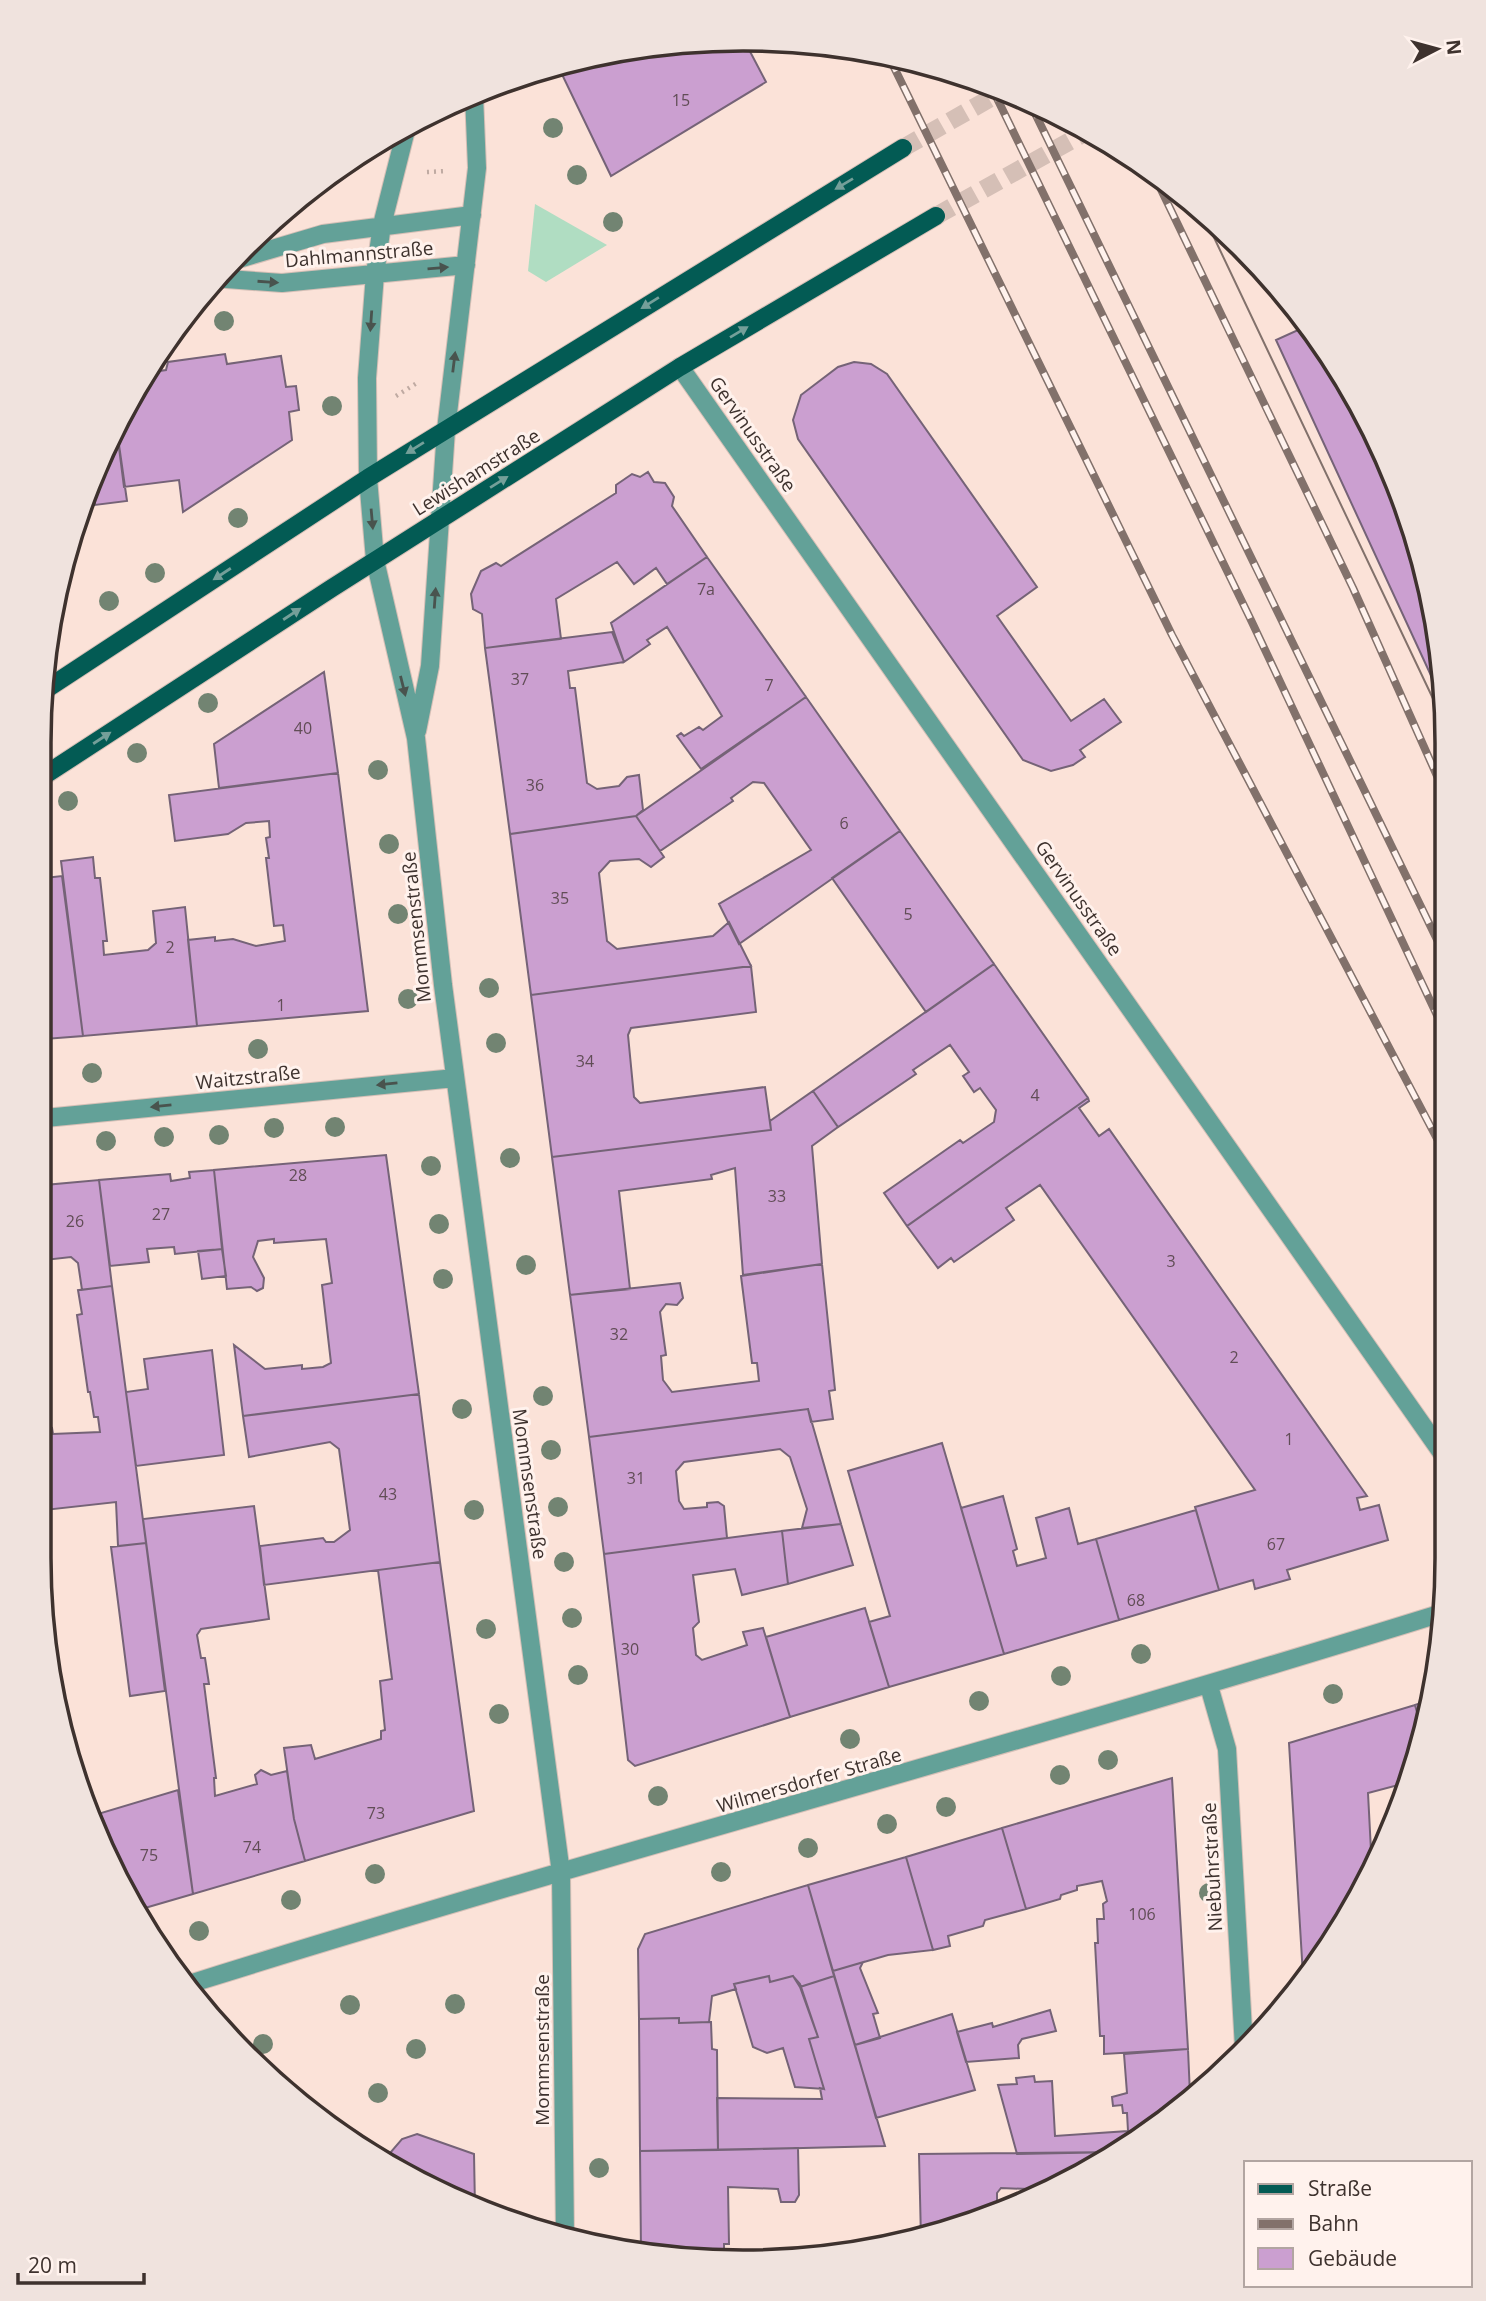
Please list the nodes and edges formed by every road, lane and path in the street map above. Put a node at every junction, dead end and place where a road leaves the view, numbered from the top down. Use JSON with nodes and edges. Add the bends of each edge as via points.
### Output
{"nodes":[{"id":1,"x":474,"y":105,"type":"edge"},
{"id":2,"x":404,"y":140,"type":"edge"},
{"id":3,"x":902,"y":148,"type":"tunnel mouth"},
{"id":4,"x":453,"y":170,"type":"dead end"},
{"id":5,"x":423,"y":173,"type":"dead end"},
{"id":6,"x":472,"y":215,"type":"junction"},
{"id":7,"x":936,"y":216,"type":"tunnel mouth"},
{"id":8,"x":382,"y":225,"type":"junction"},
{"id":9,"x":254,"y":254,"type":"edge"},
{"id":10,"x":466,"y":265,"type":"junction"},
{"id":11,"x":375,"y":274,"type":"junction"},
{"id":12,"x":230,"y":279,"type":"edge"},
{"id":13,"x":680,"y":367,"type":"junction"},
{"id":14,"x":417,"y":383,"type":"dead end"},
{"id":15,"x":390,"y":400,"type":"dead end"},
{"id":16,"x":446,"y":430,"type":"junction"},
{"id":17,"x":368,"y":478,"type":"junction"},
{"id":18,"x":441,"y":518,"type":"junction"},
{"id":19,"x":375,"y":560,"type":"junction"},
{"id":20,"x":54,"y":684,"type":"edge"},
{"id":21,"x":416,"y":738,"type":"junction"},
{"id":22,"x":51,"y":771,"type":"edge"},
{"id":23,"x":455,"y":1078,"type":"junction"},
{"id":24,"x":51,"y":1117,"type":"edge"},
{"id":25,"x":1435,"y":1442,"type":"edge"},
{"id":26,"x":1433,"y":1616,"type":"edge"},
{"id":27,"x":1209,"y":1686,"type":"junction"},
{"id":28,"x":561,"y":1873,"type":"junction"},
{"id":29,"x":196,"y":1982,"type":"edge"},
{"id":30,"x":1243,"y":2035,"type":"edge"},
{"id":31,"x":565,"y":2227,"type":"edge"}],
"edges":[{"from":1,"to":6,"type":"street","via":[[477,168]]},
{"from":2,"to":8,"type":"street"},
{"from":3,"to":16,"type":"main road","one_way":true},
{"from":4,"to":5,"type":"path"},
{"from":6,"to":8,"type":"street","name":"Dahlmannstraße"},
{"from":6,"to":10,"type":"street"},
{"from":13,"to":7,"type":"main road","name":"Lewishamstraße","one_way":true},
{"from":8,"to":9,"type":"street","name":"Dahlmannstraße","via":[[299,240]]},
{"from":8,"to":11,"type":"street"},
{"from":11,"to":10,"type":"street","name":"Dahlmannstraße","one_way":true},
{"from":16,"to":10,"type":"street","one_way":true},
{"from":12,"to":11,"type":"street","name":"Dahlmannstraße","one_way":true,"via":[[282,283]]},
{"from":11,"to":17,"type":"street","one_way":true,"via":[[367,378]]},
{"from":18,"to":13,"type":"main road","name":"Lewishamstraße","one_way":true},
{"from":13,"to":25,"type":"street","name":"Gervinusstraße"},
{"from":14,"to":15,"type":"path"},
{"from":16,"to":17,"type":"main road","one_way":true},
{"from":16,"to":18,"type":"street"},
{"from":17,"to":19,"type":"street","name":"Mommsenstraße","one_way":true},
{"from":17,"to":20,"type":"main road","one_way":true},
{"from":18,"to":19,"type":"main road","name":"Lewishamstraße"},
{"from":21,"to":18,"type":"street","name":"Mommsenstraße","one_way":true,"via":[[430,666]]},
{"from":19,"to":21,"type":"street","name":"Mommsenstraße","one_way":true},
{"from":22,"to":19,"type":"main road","name":"Lewishamstraße","one_way":true},
{"from":21,"to":23,"type":"street","name":"Mommsenstraße"},
{"from":23,"to":24,"type":"street","name":"Waitzstraße","one_way":true},
{"from":23,"to":28,"type":"street","name":"Mommsenstraße"},
{"from":26,"to":27,"type":"street","name":"Wilmersdorfer Straße"},
{"from":27,"to":28,"type":"street","name":"Wilmersdorfer Straße"},
{"from":27,"to":30,"type":"street","name":"Niebuhrstraße","via":[[1227,1749]]},
{"from":28,"to":29,"type":"street","name":"Wilmersdorfer Straße"},
{"from":28,"to":31,"type":"street","name":"Mommsenstraße"}]}
